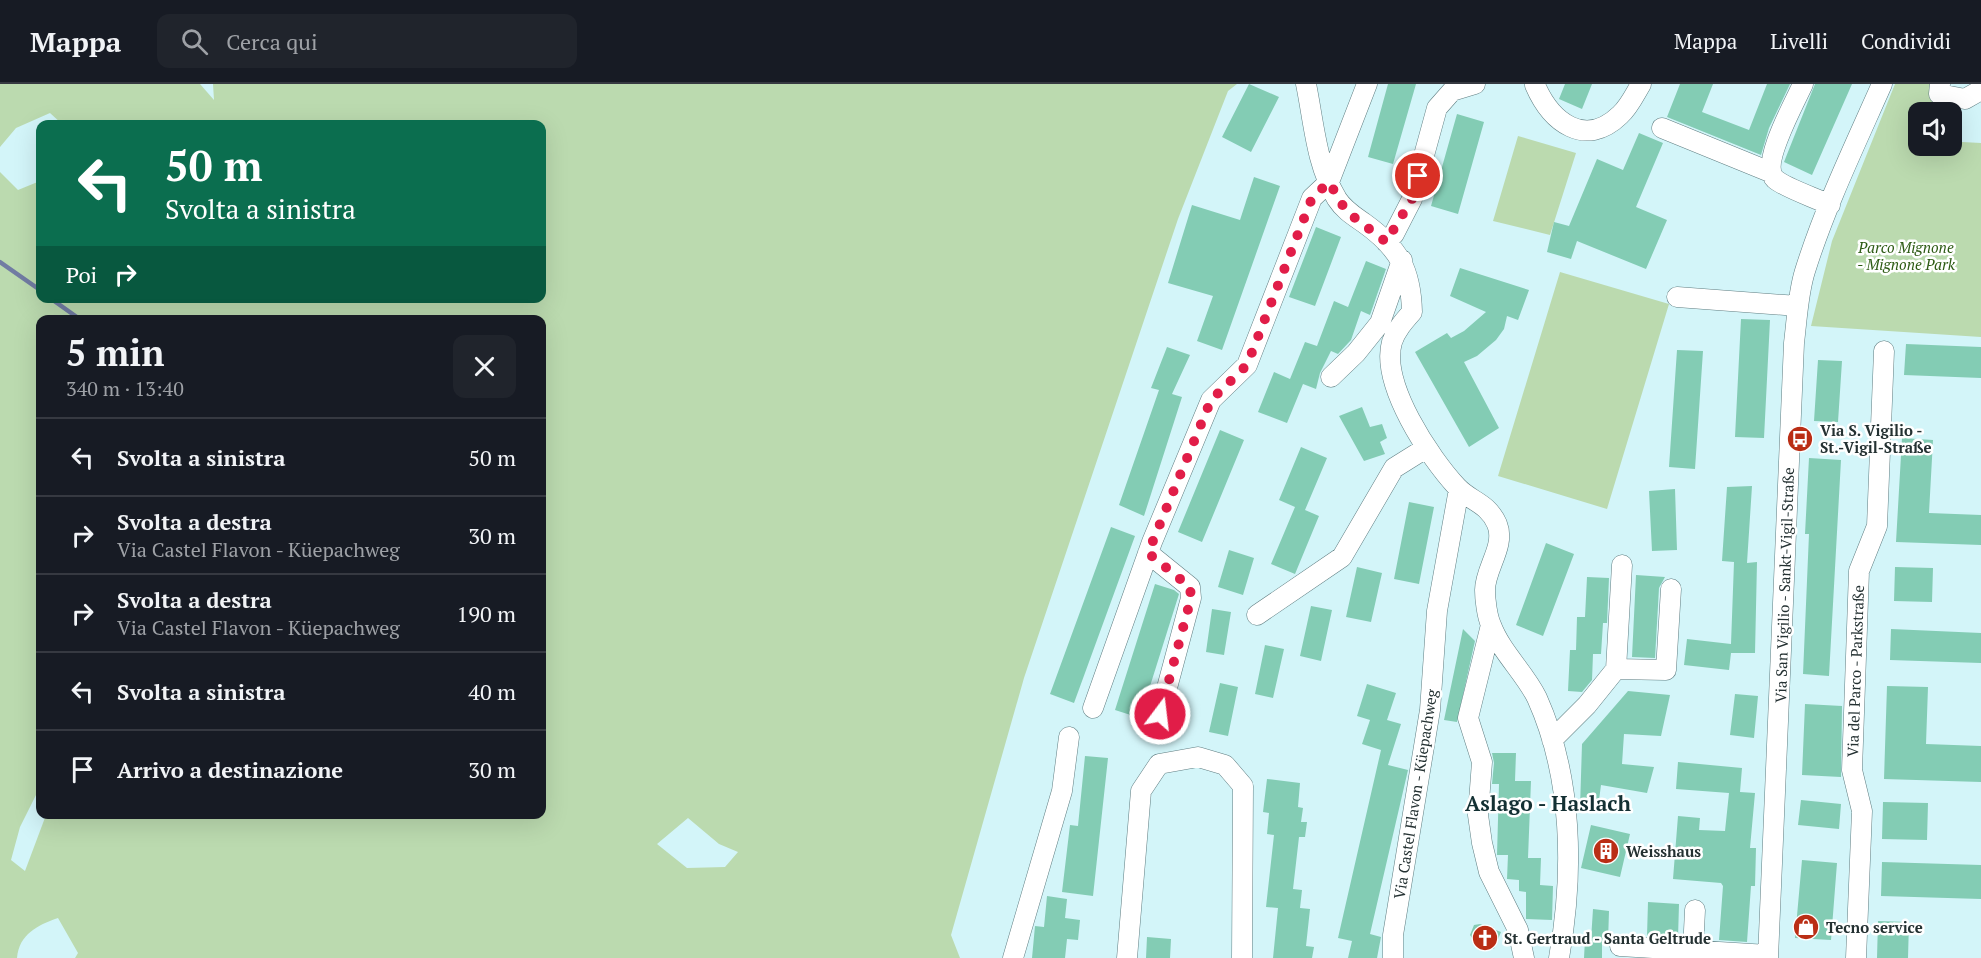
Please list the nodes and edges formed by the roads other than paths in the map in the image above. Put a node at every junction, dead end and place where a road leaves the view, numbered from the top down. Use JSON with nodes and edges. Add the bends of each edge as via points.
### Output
{"nodes":[{"id":1,"x":1306,"y":84,"type":"edge"},
{"id":2,"x":1367,"y":84,"type":"edge"},
{"id":3,"x":1475,"y":84,"type":"edge"},
{"id":4,"x":1534,"y":84,"type":"edge"},
{"id":5,"x":1641,"y":84,"type":"edge"},
{"id":6,"x":1803,"y":84,"type":"edge"},
{"id":7,"x":1882,"y":84,"type":"edge"},
{"id":8,"x":1940,"y":84,"type":"edge"},
{"id":9,"x":1981,"y":90,"type":"edge"},
{"id":10,"x":1662,"y":128,"type":"dead end"},
{"id":11,"x":1770,"y":172,"type":"junction"},
{"id":12,"x":1329,"y":182,"type":"junction"},
{"id":13,"x":1830,"y":205,"type":"junction"},
{"id":14,"x":1386,"y":242,"type":"junction"},
{"id":15,"x":1402,"y":260,"type":"junction"},
{"id":16,"x":1677,"y":297,"type":"dead end"},
{"id":17,"x":1798,"y":306,"type":"junction"},
{"id":18,"x":1884,"y":351,"type":"dead end"},
{"id":19,"x":1331,"y":376,"type":"dead end"},
{"id":20,"x":1426,"y":448,"type":"junction"},
{"id":21,"x":1459,"y":489,"type":"junction"},
{"id":22,"x":1148,"y":553,"type":"junction"},
{"id":23,"x":1622,"y":564,"type":"dead end"},
{"id":24,"x":1671,"y":589,"type":"dead end"},
{"id":25,"x":1257,"y":615,"type":"dead end"},
{"id":26,"x":1491,"y":625,"type":"junction"},
{"id":27,"x":1616,"y":669,"type":"junction"},
{"id":28,"x":1093,"y":708,"type":"dead end"},
{"id":29,"x":1160,"y":714,"type":"dead end"},
{"id":30,"x":1070,"y":737,"type":"dead end"},
{"id":31,"x":1552,"y":740,"type":"junction"},
{"id":32,"x":1695,"y":910,"type":"dead end"},
{"id":33,"x":1620,"y":946,"type":"dead end"},
{"id":34,"x":1693,"y":951,"type":"junction"},
{"id":35,"x":1768,"y":956,"type":"edge"},
{"id":36,"x":1013,"y":958,"type":"edge"},
{"id":37,"x":1127,"y":958,"type":"edge"},
{"id":38,"x":1242,"y":958,"type":"edge"},
{"id":39,"x":1393,"y":958,"type":"edge"},
{"id":40,"x":1524,"y":958,"type":"edge"},
{"id":41,"x":1559,"y":958,"type":"edge"},
{"id":42,"x":1856,"y":958,"type":"edge"}],
"edges":[{"from":1,"to":12,"type":"street","via":[[1319,159]]},
{"from":2,"to":12,"type":"street"},
{"from":3,"to":14,"type":"street","via":[[1452,91],[1437,108],[1412,199]]},
{"from":4,"to":5,"type":"street","via":[[1557,120],[1584,132],[1602,127],[1621,114]]},
{"from":6,"to":11,"type":"street","via":[[1772,155]]},
{"from":7,"to":13,"type":"street","name":"Via San Vigilio - Sankt-Vigil-Straße"},
{"from":8,"to":9,"type":"street","via":[[1939,94],[1965,99]]},
{"from":10,"to":11,"type":"street"},
{"from":11,"to":13,"type":"street","via":[[1776,180]]},
{"from":12,"to":14,"type":"street","via":[[1346,211]]},
{"from":12,"to":22,"type":"street","via":[[1312,198],[1247,365],[1211,400]]},
{"from":13,"to":17,"type":"street","name":"Via San Vigilio - Sankt-Vigil-Straße","via":[[1804,272]]},
{"from":14,"to":15,"type":"street"},
{"from":15,"to":19,"type":"street","via":[[1380,323]]},
{"from":15,"to":20,"type":"street","via":[[1412,286],[1412,312],[1392,341],[1390,359],[1397,388]]},
{"from":16,"to":17,"type":"street"},
{"from":17,"to":35,"type":"street","name":"Via San Vigilio - Sankt-Vigil-Straße"},
{"from":18,"to":42,"type":"street","name":"Via del Parco - Parkstraße","via":[[1877,526],[1859,571],[1852,770],[1862,811]]},
{"from":20,"to":21,"type":"street"},
{"from":20,"to":25,"type":"street","via":[[1394,468],[1342,557]]},
{"from":21,"to":26,"type":"street","via":[[1484,505],[1498,525],[1498,548],[1485,588]]},
{"from":21,"to":39,"type":"street","name":"Via Castel Flavon - Küepachweg","via":[[1437,611],[1430,710],[1395,924]]},
{"from":22,"to":28,"type":"street"},
{"from":22,"to":29,"type":"street","via":[[1190,587],[1191,598]]},
{"from":23,"to":27,"type":"street"},
{"from":24,"to":27,"type":"street","via":[[1666,670]]},
{"from":26,"to":31,"type":"street","via":[[1536,696]]},
{"from":26,"to":40,"type":"street","via":[[1468,718],[1482,762],[1478,815],[1482,843],[1489,872],[1518,930]]},
{"from":27,"to":31,"type":"street"},
{"from":30,"to":36,"type":"street","via":[[1062,791]]},
{"from":31,"to":41,"type":"street","via":[[1566,803],[1568,875]]},
{"from":32,"to":34,"type":"street"},
{"from":33,"to":34,"type":"street"},
{"from":34,"to":35,"type":"street"},
{"from":37,"to":38,"type":"street","via":[[1142,791],[1160,764],[1198,757],[1225,765],[1243,786]]}]}
